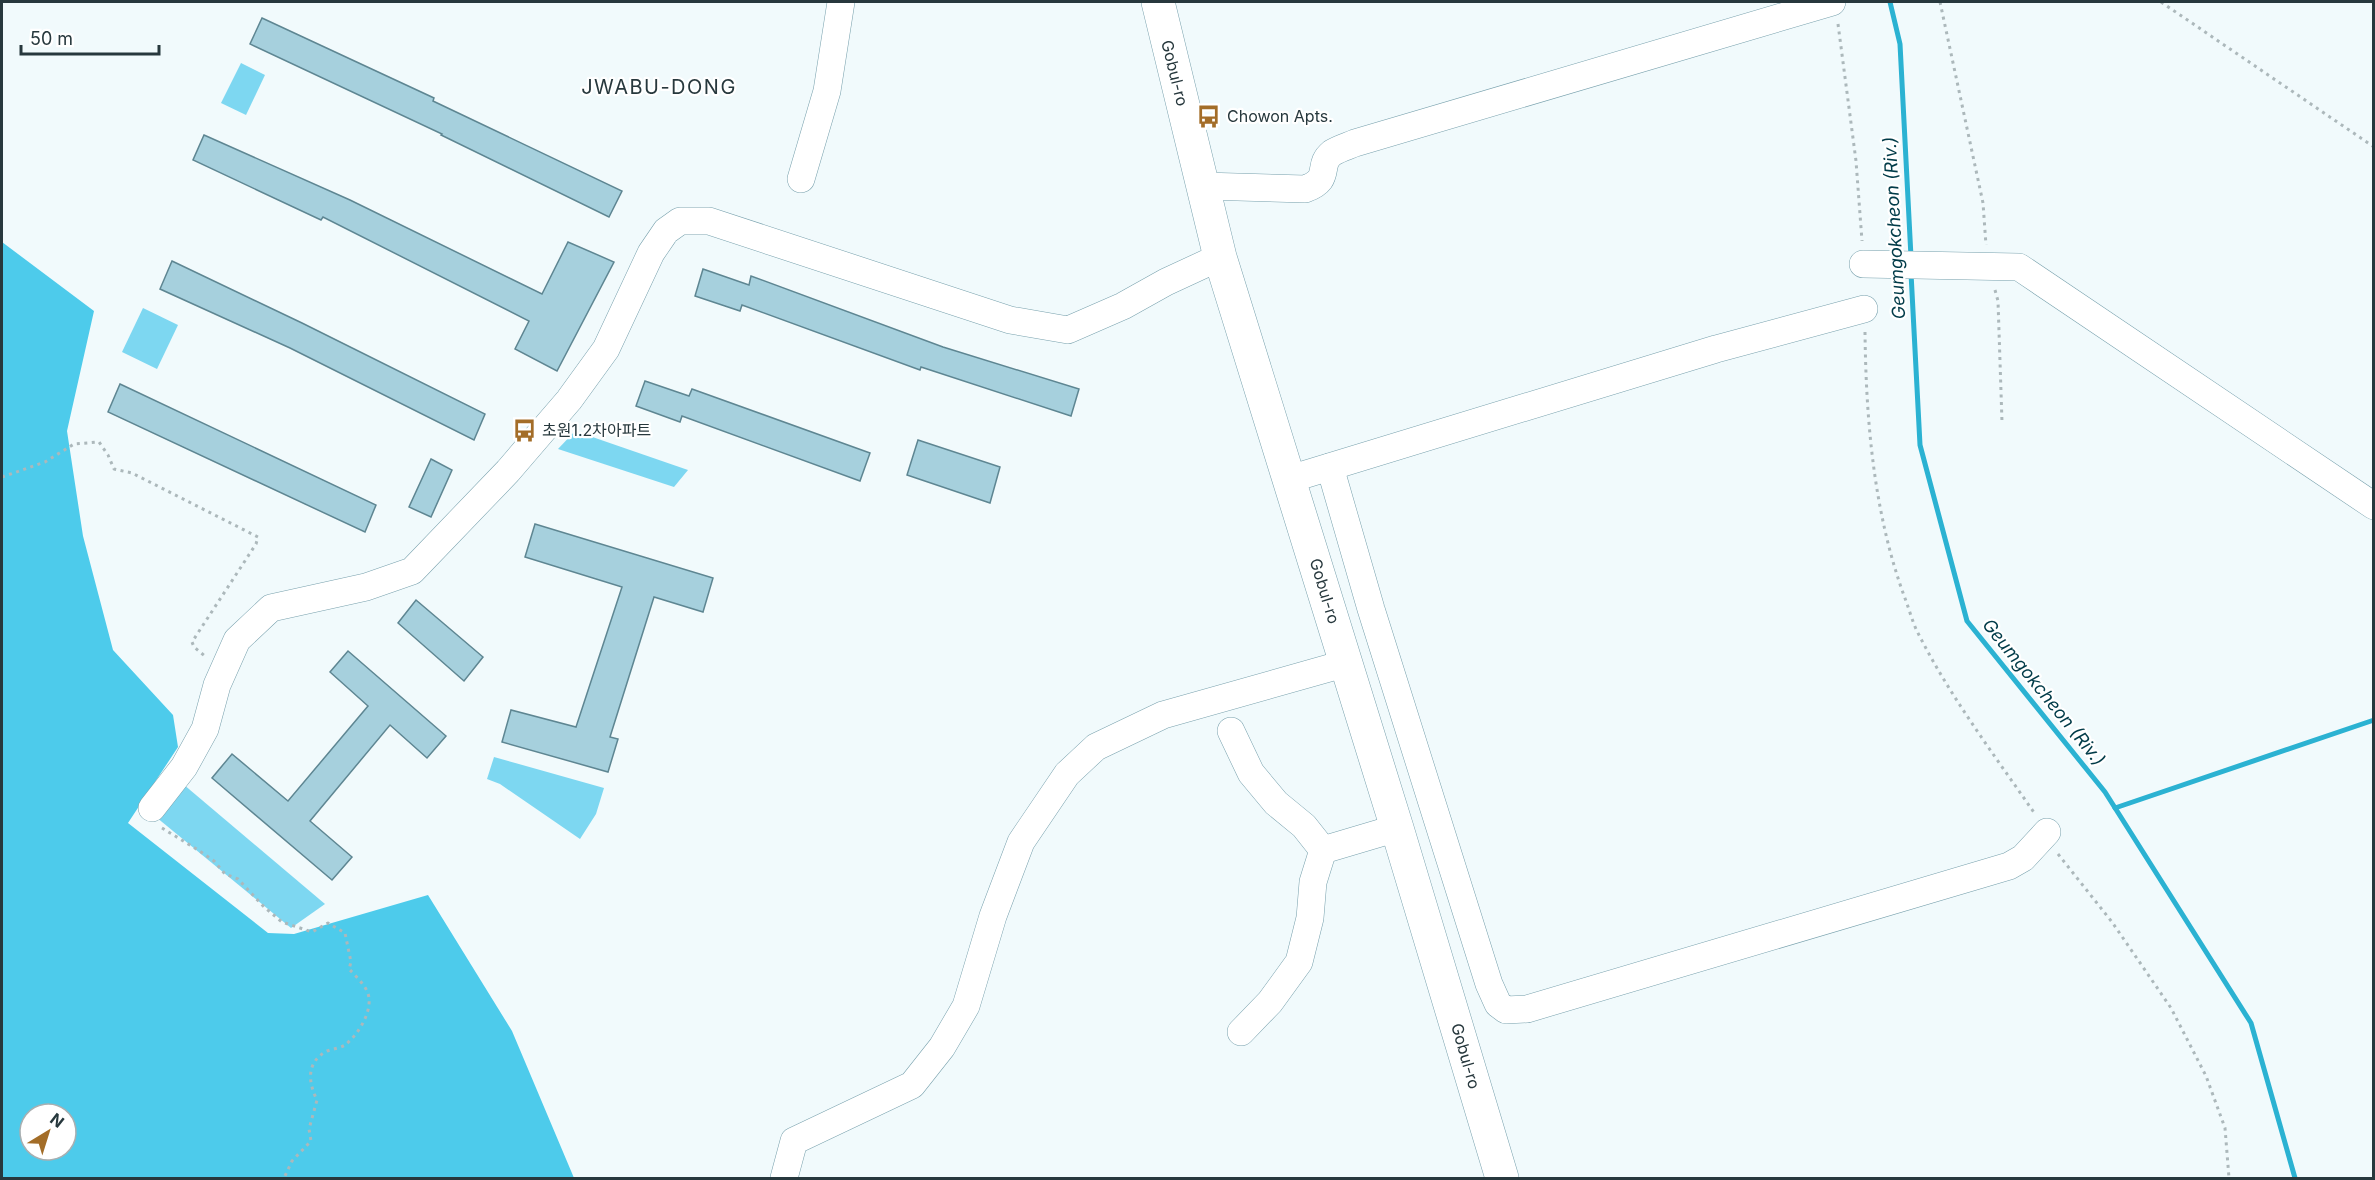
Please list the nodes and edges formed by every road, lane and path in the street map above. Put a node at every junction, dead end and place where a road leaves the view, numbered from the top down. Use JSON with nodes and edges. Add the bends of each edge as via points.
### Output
{"nodes":[{"id":1,"x":841,"y":2,"type":"edge"},
{"id":2,"x":1158,"y":2,"type":"edge"},
{"id":3,"x":1940,"y":2,"type":"edge"},
{"id":4,"x":2161,"y":2,"type":"edge"},
{"id":5,"x":1835,"y":12,"type":"edge"},
{"id":6,"x":2373,"y":147,"type":"edge"},
{"id":7,"x":801,"y":179,"type":"dead end"},
{"id":8,"x":1203,"y":186,"type":"junction"},
{"id":9,"x":1220,"y":257,"type":"junction"},
{"id":10,"x":1863,"y":264,"type":"joint"},
{"id":11,"x":1988,"y":267,"type":"junction"},
{"id":12,"x":1864,"y":309,"type":"joint"},
{"id":13,"x":2002,"y":422,"type":"dead end"},
{"id":14,"x":1330,"y":467,"type":"junction"},
{"id":15,"x":2,"y":477,"type":"edge"},
{"id":16,"x":1290,"y":479,"type":"junction"},
{"id":17,"x":2373,"y":506,"type":"edge"},
{"id":18,"x":1347,"y":663,"type":"junction"},
{"id":19,"x":223,"y":672,"type":"junction"},
{"id":20,"x":1231,"y":731,"type":"dead end"},
{"id":21,"x":152,"y":808,"type":"joint"},
{"id":22,"x":1397,"y":828,"type":"junction"},
{"id":23,"x":2047,"y":832,"type":"junction"},
{"id":24,"x":1323,"y":850,"type":"junction"},
{"id":25,"x":1241,"y":1032,"type":"dead end"},
{"id":26,"x":284,"y":1179,"type":"edge"},
{"id":27,"x":784,"y":1179,"type":"edge"},
{"id":28,"x":1502,"y":1179,"type":"edge"},
{"id":29,"x":2229,"y":1179,"type":"edge"}],
"edges":[{"from":1,"to":7,"type":"street","via":[[827,91]]},
{"from":2,"to":8,"type":"main road","name":"Gobul-ro"},
{"from":3,"to":11,"type":"path","via":[[1983,203]]},
{"from":4,"to":6,"type":"path"},
{"from":5,"to":8,"type":"street","via":[[1355,143],[1332,153],[1322,179],[1305,189]]},
{"from":5,"to":10,"type":"path","via":[[1856,161]]},
{"from":8,"to":9,"type":"main road","name":"Gobul-ro"},
{"from":9,"to":16,"type":"main road","name":"Gobul-ro"},
{"from":9,"to":19,"type":"street","via":[[1068,330],[1010,320],[709,221],[680,221],[666,231],[651,253],[606,349],[569,400],[508,471],[412,571],[366,587],[271,608],[237,640]]},
{"from":10,"to":11,"type":"street"},
{"from":11,"to":13,"type":"path","via":[[1998,301]]},
{"from":11,"to":17,"type":"street","via":[[2019,267]]},
{"from":12,"to":14,"type":"street","via":[[1716,349]]},
{"from":12,"to":23,"type":"path","via":[[1865,370],[1877,497],[1896,575],[1918,633],[1960,706]]},
{"from":14,"to":16,"type":"street"},
{"from":14,"to":23,"type":"street","via":[[1489,984],[1498,1004],[1506,1010],[1527,1009],[2009,866],[2024,858]]},
{"from":15,"to":19,"type":"path","via":[[45,462],[74,444],[99,442],[114,470],[132,473],[258,537],[192,642]]},
{"from":16,"to":18,"type":"main road","name":"Gobul-ro"},
{"from":18,"to":22,"type":"main road","name":"Gobul-ro"},
{"from":18,"to":27,"type":"street","via":[[1163,715],[1096,747],[1068,774],[1021,842],[993,916],[966,1006],[942,1047],[912,1085],[794,1141]]},
{"from":19,"to":21,"type":"street","via":[[205,729],[184,767]]},
{"from":20,"to":24,"type":"street","via":[[1251,773]]},
{"from":21,"to":26,"type":"path","via":[[149,812],[157,825],[214,861],[225,874],[238,879],[282,922],[312,932],[328,923],[345,933],[349,969],[367,991],[369,1004],[358,1031],[344,1046],[322,1054],[313,1064],[309,1084],[317,1100],[309,1129],[311,1141],[292,1161]]},
{"from":22,"to":24,"type":"street"},
{"from":22,"to":28,"type":"main road","name":"Gobul-ro"},
{"from":23,"to":29,"type":"path","via":[[2059,855],[2112,922],[2171,1008],[2206,1076],[2224,1128]]},
{"from":24,"to":25,"type":"street","via":[[1313,882],[1310,918],[1299,962],[1270,1002]]}]}
